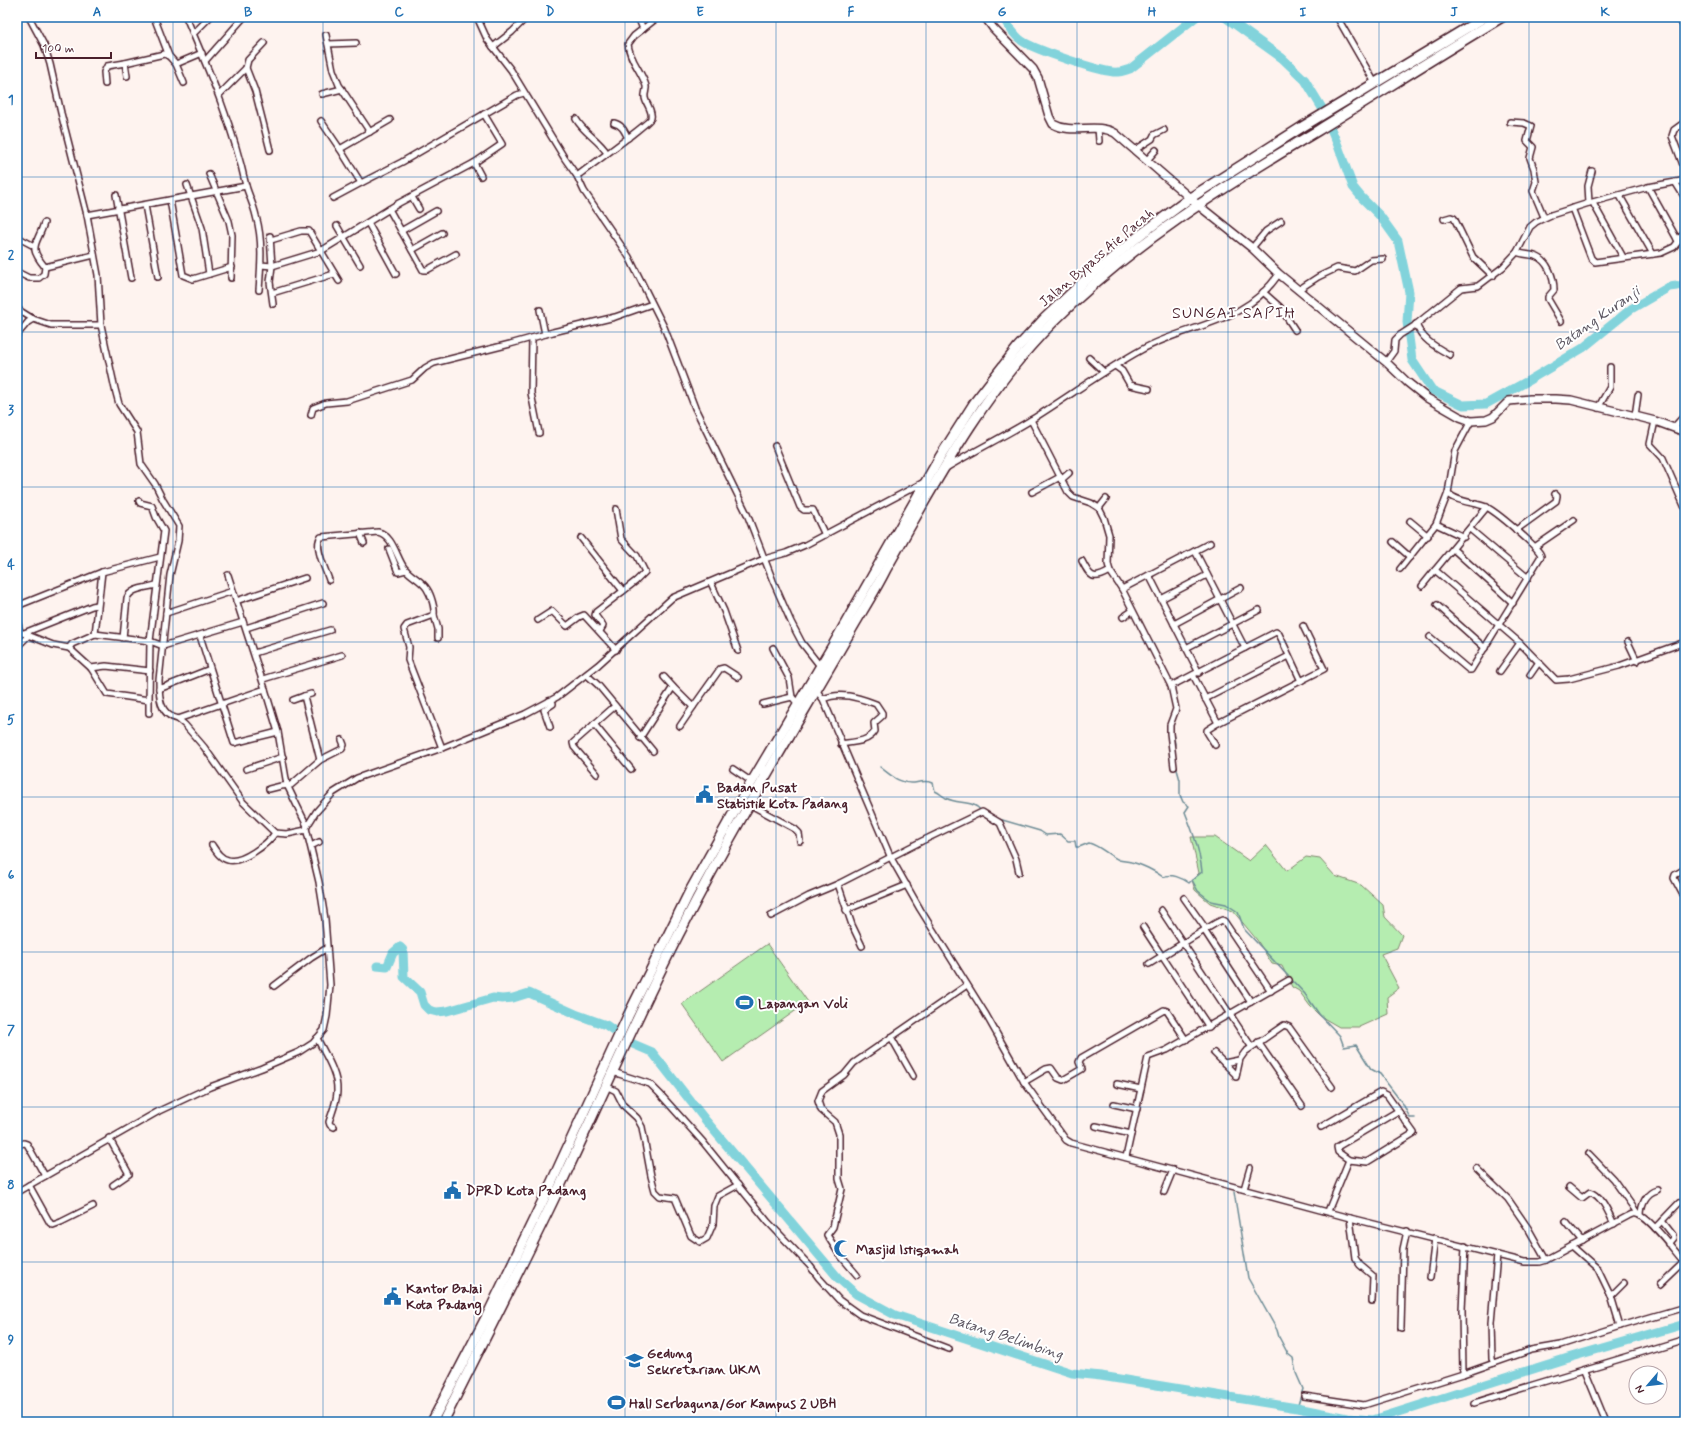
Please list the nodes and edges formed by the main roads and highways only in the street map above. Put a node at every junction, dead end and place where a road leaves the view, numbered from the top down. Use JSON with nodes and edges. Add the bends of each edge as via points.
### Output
{"nodes":[{"id":1,"x":1486,"y":17,"type":"edge"},
{"id":2,"x":1502,"y":17,"type":"edge"},
{"id":3,"x":949,"y":451,"type":"junction"},
{"id":4,"x":762,"y":774,"type":"junction"},
{"id":5,"x":432,"y":1422,"type":"edge"},
{"id":6,"x":443,"y":1422,"type":"edge"}],
"edges":[{"from":1,"to":3,"type":"highway","name":"Jalan Bypass Aie Pacah","via":[[1341,102],[1190,198],[1118,253],[1044,319],[1001,368],[968,413]]},
{"from":2,"to":3,"type":"highway","name":"Jalan Bypass Aie Pacah","via":[[1198,204],[1146,240],[1099,278],[1052,323],[1026,351]]},
{"from":3,"to":4,"type":"highway","via":[[943,469],[816,690]]},
{"from":3,"to":4,"type":"highway","via":[[905,518],[820,666],[795,701]]},
{"from":4,"to":5,"type":"highway","via":[[752,782],[689,893],[628,1016],[490,1310]]},
{"from":4,"to":6,"type":"highway","via":[[749,804],[684,924],[632,1028],[522,1264]]}]}
